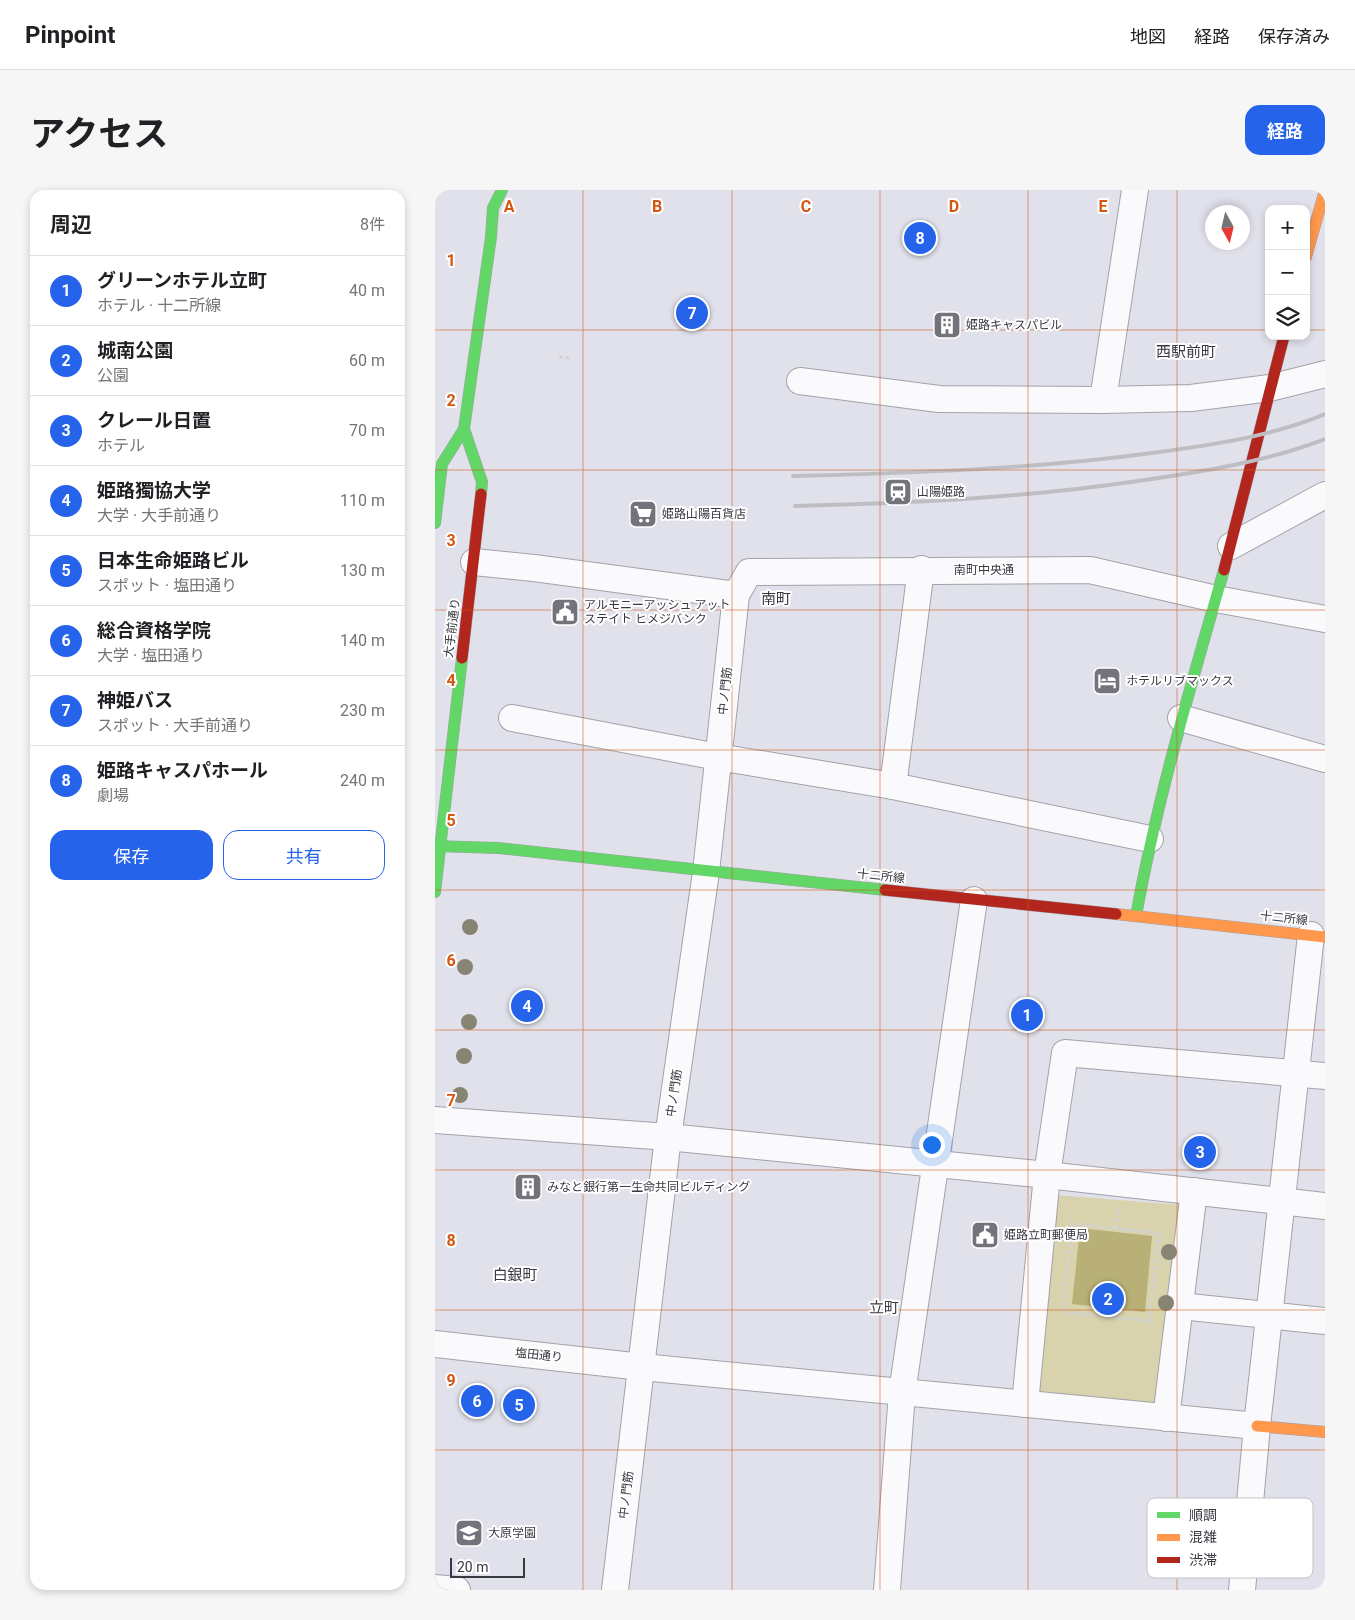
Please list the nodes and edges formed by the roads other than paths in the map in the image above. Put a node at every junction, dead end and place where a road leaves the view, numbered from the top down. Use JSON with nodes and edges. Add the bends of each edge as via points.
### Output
{"nodes":[{"id":1,"x":502,"y":190,"type":"edge"},
{"id":2,"x":1135,"y":190,"type":"edge"},
{"id":3,"x":1325,"y":190,"type":"edge"},
{"id":4,"x":1308,"y":250,"type":"edge"},
{"id":5,"x":1283,"y":340,"type":"edge"},
{"id":6,"x":1325,"y":374,"type":"edge"},
{"id":7,"x":800,"y":381,"type":"dead end"},
{"id":8,"x":1270,"y":388,"type":"junction"},
{"id":9,"x":1103,"y":400,"type":"junction"},
{"id":10,"x":464,"y":428,"type":"junction"},
{"id":11,"x":1325,"y":495,"type":"edge"},
{"id":12,"x":435,"y":523,"type":"edge"},
{"id":13,"x":1231,"y":546,"type":"junction"},
{"id":14,"x":474,"y":562,"type":"junction"},
{"id":15,"x":921,"y":569,"type":"junction"},
{"id":16,"x":735,"y":596,"type":"junction"},
{"id":17,"x":1216,"y":599,"type":"junction"},
{"id":18,"x":1325,"y":619,"type":"edge"},
{"id":19,"x":512,"y":718,"type":"dead end"},
{"id":20,"x":1181,"y":718,"type":"junction"},
{"id":21,"x":718,"y":757,"type":"junction"},
{"id":22,"x":1325,"y":759,"type":"edge"},
{"id":23,"x":893,"y":786,"type":"junction"},
{"id":24,"x":1149,"y":839,"type":"junction"},
{"id":25,"x":438,"y":846,"type":"edge"},
{"id":26,"x":706,"y":872,"type":"junction"},
{"id":27,"x":435,"y":892,"type":"edge"},
{"id":28,"x":974,"y":900,"type":"junction"},
{"id":29,"x":1137,"y":916,"type":"junction"},
{"id":30,"x":1318,"y":936,"type":"edge"},
{"id":31,"x":1295,"y":1073,"type":"junction"},
{"id":32,"x":1325,"y":1076,"type":"edge"},
{"id":33,"x":435,"y":1120,"type":"edge"},
{"id":34,"x":668,"y":1137,"type":"junction"},
{"id":35,"x":934,"y":1164,"type":"junction"},
{"id":36,"x":1047,"y":1174,"type":"junction"},
{"id":37,"x":1194,"y":1191,"type":"junction"},
{"id":38,"x":1282,"y":1201,"type":"junction"},
{"id":39,"x":1325,"y":1206,"type":"edge"},
{"id":40,"x":1179,"y":1306,"type":"junction"},
{"id":41,"x":1269,"y":1315,"type":"junction"},
{"id":42,"x":1325,"y":1321,"type":"edge"},
{"id":43,"x":435,"y":1344,"type":"edge"},
{"id":44,"x":642,"y":1367,"type":"junction"},
{"id":45,"x":902,"y":1393,"type":"junction"},
{"id":46,"x":1025,"y":1404,"type":"junction"},
{"id":47,"x":1166,"y":1418,"type":"junction"},
{"id":48,"x":1257,"y":1426,"type":"junction"},
{"id":49,"x":1325,"y":1432,"type":"edge"},
{"id":50,"x":1250,"y":1498,"type":"edge"},
{"id":51,"x":435,"y":1588,"type":"edge"},
{"id":52,"x":457,"y":1590,"type":"edge"},
{"id":53,"x":615,"y":1590,"type":"edge"},
{"id":54,"x":887,"y":1590,"type":"edge"}],
"edges":[{"from":1,"to":10,"type":"street","name":"大手前通り","via":[[493,208]]},
{"from":2,"to":9,"type":"street"},
{"from":3,"to":4,"type":"street"},
{"from":5,"to":8,"type":"street"},
{"from":6,"to":8,"type":"street"},
{"from":7,"to":9,"type":"street","via":[[939,399]]},
{"from":8,"to":9,"type":"street","via":[[1191,398]]},
{"from":8,"to":13,"type":"street"},
{"from":10,"to":12,"type":"street","name":"大手前通り","via":[[442,464]]},
{"from":10,"to":14,"type":"street","name":"大手前通り","via":[[482,482]]},
{"from":11,"to":13,"type":"street"},
{"from":13,"to":17,"type":"street"},
{"from":14,"to":16,"type":"street"},
{"from":14,"to":25,"type":"street","name":"大手前通り"},
{"from":15,"to":16,"type":"street","name":"南町中央通","via":[[749,572]]},
{"from":15,"to":17,"type":"street","name":"南町中央通","via":[[1090,570]]},
{"from":15,"to":23,"type":"street"},
{"from":16,"to":21,"type":"street","name":"中ノ門筋"},
{"from":17,"to":18,"type":"street","name":"南町中央通"},
{"from":17,"to":20,"type":"street"},
{"from":19,"to":21,"type":"street"},
{"from":20,"to":22,"type":"street"},
{"from":20,"to":24,"type":"street"},
{"from":21,"to":23,"type":"street"},
{"from":21,"to":26,"type":"street","name":"中ノ門筋"},
{"from":23,"to":24,"type":"street"},
{"from":24,"to":29,"type":"street"},
{"from":25,"to":26,"type":"street","name":"十二所線","via":[[497,848]]},
{"from":25,"to":27,"type":"street","name":"大手前通り"},
{"from":26,"to":28,"type":"street","name":"十二所線"},
{"from":26,"to":34,"type":"street","name":"中ノ門筋"},
{"from":28,"to":29,"type":"street","name":"十二所線"},
{"from":28,"to":35,"type":"street"},
{"from":29,"to":30,"type":"street","name":"十二所線"},
{"from":30,"to":31,"type":"street"},
{"from":31,"to":32,"type":"street"},
{"from":31,"to":36,"type":"street","via":[[1065,1053]]},
{"from":31,"to":38,"type":"street"},
{"from":33,"to":34,"type":"street"},
{"from":34,"to":35,"type":"street"},
{"from":34,"to":44,"type":"street","name":"中ノ門筋"},
{"from":35,"to":36,"type":"street"},
{"from":35,"to":45,"type":"street"},
{"from":36,"to":37,"type":"street"},
{"from":36,"to":46,"type":"street"},
{"from":37,"to":38,"type":"street"},
{"from":37,"to":40,"type":"street"},
{"from":38,"to":39,"type":"street"},
{"from":38,"to":41,"type":"street"},
{"from":40,"to":41,"type":"street"},
{"from":40,"to":47,"type":"street"},
{"from":41,"to":42,"type":"street"},
{"from":41,"to":48,"type":"street"},
{"from":43,"to":44,"type":"street","name":"塩田通り"},
{"from":44,"to":45,"type":"street","name":"塩田通り"},
{"from":44,"to":53,"type":"street","name":"中ノ門筋"},
{"from":45,"to":46,"type":"street","name":"塩田通り"},
{"from":45,"to":54,"type":"street"},
{"from":46,"to":47,"type":"street","name":"塩田通り"},
{"from":47,"to":48,"type":"street","name":"塩田通り"},
{"from":48,"to":49,"type":"street"},
{"from":48,"to":50,"type":"street"},
{"from":51,"to":52,"type":"street"}]}
